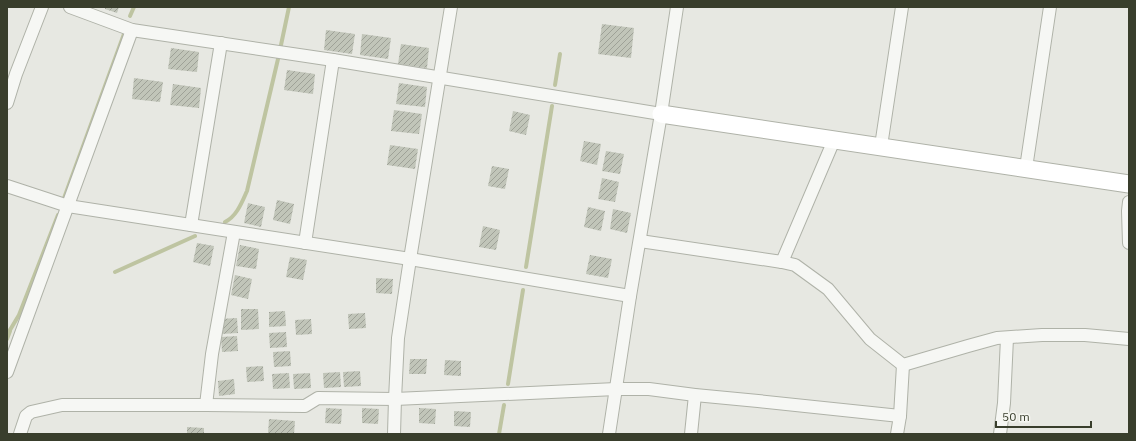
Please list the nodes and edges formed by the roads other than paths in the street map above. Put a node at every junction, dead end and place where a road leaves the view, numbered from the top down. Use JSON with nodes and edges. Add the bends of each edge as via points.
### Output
{"nodes":[{"id":1,"x":42,"y":7,"type":"edge"},
{"id":2,"x":70,"y":7,"type":"edge"},
{"id":3,"x":451,"y":7,"type":"edge"},
{"id":4,"x":677,"y":7,"type":"edge"},
{"id":5,"x":902,"y":7,"type":"edge"},
{"id":6,"x":1050,"y":7,"type":"edge"},
{"id":7,"x":132,"y":30,"type":"junction"},
{"id":8,"x":220,"y":44,"type":"junction"},
{"id":9,"x":334,"y":60,"type":"junction"},
{"id":10,"x":12,"y":72,"type":"edge"},
{"id":11,"x":439,"y":78,"type":"junction"},
{"id":12,"x":7,"y":103,"type":"edge"},
{"id":13,"x":661,"y":114,"type":"junction"},
{"id":14,"x":834,"y":140,"type":"junction"},
{"id":15,"x":881,"y":146,"type":"junction"},
{"id":16,"x":1026,"y":168,"type":"junction"},
{"id":17,"x":1129,"y":184,"type":"edge"},
{"id":18,"x":7,"y":186,"type":"edge"},
{"id":19,"x":1129,"y":202,"type":"edge"},
{"id":20,"x":68,"y":206,"type":"junction"},
{"id":21,"x":191,"y":225,"type":"junction"},
{"id":22,"x":234,"y":232,"type":"junction"},
{"id":23,"x":640,"y":241,"type":"junction"},
{"id":24,"x":305,"y":243,"type":"junction"},
{"id":25,"x":1129,"y":243,"type":"edge"},
{"id":26,"x":410,"y":259,"type":"junction"},
{"id":27,"x":782,"y":262,"type":"junction"},
{"id":28,"x":630,"y":296,"type":"junction"},
{"id":29,"x":1007,"y":338,"type":"junction"},
{"id":30,"x":1129,"y":339,"type":"edge"},
{"id":31,"x":903,"y":365,"type":"junction"},
{"id":32,"x":7,"y":372,"type":"edge"},
{"id":33,"x":616,"y":389,"type":"junction"},
{"id":34,"x":695,"y":395,"type":"junction"},
{"id":35,"x":395,"y":399,"type":"junction"},
{"id":36,"x":206,"y":405,"type":"junction"},
{"id":37,"x":900,"y":416,"type":"junction"},
{"id":38,"x":20,"y":434,"type":"edge"},
{"id":39,"x":394,"y":434,"type":"edge"},
{"id":40,"x":608,"y":434,"type":"edge"},
{"id":41,"x":691,"y":434,"type":"edge"},
{"id":42,"x":897,"y":434,"type":"edge"},
{"id":43,"x":1000,"y":434,"type":"edge"}],
"edges":[{"from":1,"to":10,"type":"street"},
{"from":2,"to":7,"type":"street"},
{"from":3,"to":11,"type":"street"},
{"from":4,"to":13,"type":"street"},
{"from":5,"to":15,"type":"street"},
{"from":6,"to":16,"type":"street"},
{"from":7,"to":8,"type":"street"},
{"from":7,"to":20,"type":"street"},
{"from":8,"to":9,"type":"street"},
{"from":8,"to":21,"type":"street"},
{"from":9,"to":11,"type":"street"},
{"from":9,"to":24,"type":"street"},
{"from":10,"to":12,"type":"street"},
{"from":11,"to":13,"type":"street"},
{"from":11,"to":26,"type":"street"},
{"from":13,"to":14,"type":"street"},
{"from":13,"to":23,"type":"street"},
{"from":14,"to":15,"type":"street"},
{"from":14,"to":27,"type":"street"},
{"from":15,"to":16,"type":"street"},
{"from":16,"to":17,"type":"street"},
{"from":18,"to":20,"type":"street"},
{"from":19,"to":25,"type":"street"},
{"from":20,"to":21,"type":"street"},
{"from":20,"to":32,"type":"street"},
{"from":21,"to":22,"type":"street"},
{"from":22,"to":24,"type":"street"},
{"from":22,"to":36,"type":"street","via":[[212,354]]},
{"from":23,"to":27,"type":"street"},
{"from":23,"to":28,"type":"street"},
{"from":24,"to":26,"type":"street"},
{"from":26,"to":28,"type":"street"},
{"from":26,"to":35,"type":"street","via":[[398,338]]},
{"from":27,"to":31,"type":"street","via":[[795,265],[828,289],[870,340]]},
{"from":28,"to":33,"type":"street"},
{"from":29,"to":30,"type":"street","via":[[1085,336]]},
{"from":29,"to":31,"type":"street","via":[[997,338]]},
{"from":29,"to":43,"type":"street"},
{"from":31,"to":37,"type":"street"},
{"from":33,"to":34,"type":"street","via":[[649,389]]},
{"from":33,"to":35,"type":"street"},
{"from":33,"to":40,"type":"street"},
{"from":34,"to":37,"type":"street"},
{"from":34,"to":41,"type":"street"},
{"from":35,"to":36,"type":"street","via":[[318,398],[305,406]]},
{"from":35,"to":39,"type":"street"},
{"from":36,"to":38,"type":"street","via":[[62,405],[31,412],[26,416]]},
{"from":37,"to":42,"type":"street"}]}
